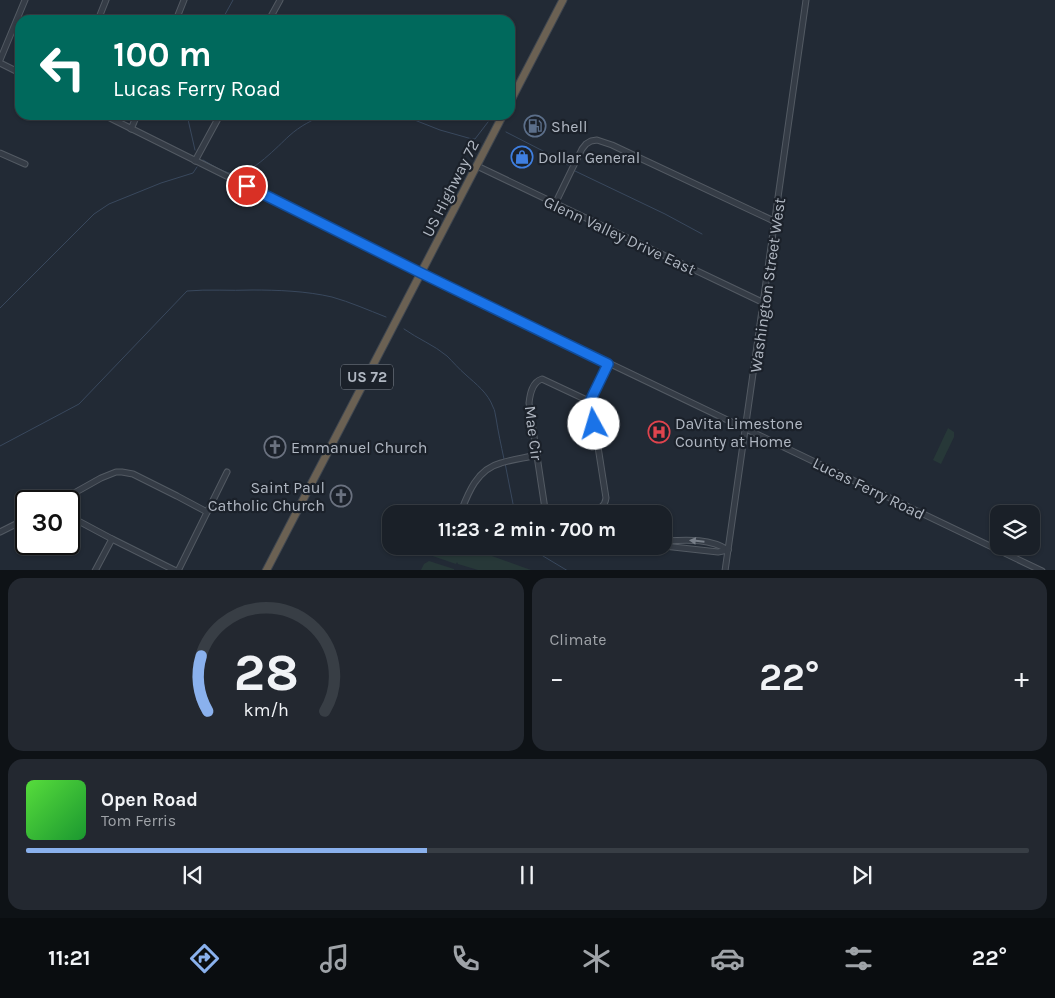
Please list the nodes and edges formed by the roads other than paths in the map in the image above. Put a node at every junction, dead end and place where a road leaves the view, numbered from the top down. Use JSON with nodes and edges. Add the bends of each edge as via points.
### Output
{"nodes":[{"id":1,"x":25,"y":0,"type":"edge"},
{"id":2,"x":106,"y":0,"type":"edge"},
{"id":3,"x":184,"y":0,"type":"edge"},
{"id":4,"x":280,"y":0,"type":"edge"},
{"id":5,"x":563,"y":0,"type":"edge"},
{"id":6,"x":806,"y":0,"type":"edge"},
{"id":7,"x":19,"y":15,"type":"edge"},
{"id":8,"x":100,"y":15,"type":"edge"},
{"id":9,"x":178,"y":15,"type":"edge"},
{"id":10,"x":272,"y":15,"type":"edge"},
{"id":11,"x":15,"y":25,"type":"edge"},
{"id":12,"x":0,"y":62,"type":"edge"},
{"id":13,"x":15,"y":70,"type":"edge"},
{"id":14,"x":515,"y":92,"type":"edge"},
{"id":15,"x":114,"y":120,"type":"edge"},
{"id":16,"x":135,"y":120,"type":"edge"},
{"id":17,"x":217,"y":120,"type":"edge"},
{"id":18,"x":500,"y":120,"type":"edge"},
{"id":19,"x":131,"y":129,"type":"junction"},
{"id":20,"x":0,"y":153,"type":"edge"},
{"id":21,"x":195,"y":161,"type":"junction"},
{"id":22,"x":25,"y":164,"type":"dead end"},
{"id":23,"x":477,"y":166,"type":"junction"},
{"id":24,"x":555,"y":204,"type":"junction"},
{"id":25,"x":776,"y":222,"type":"junction"},
{"id":26,"x":421,"y":273,"type":"junction"},
{"id":27,"x":764,"y":303,"type":"junction"},
{"id":28,"x":608,"y":364,"type":"junction"},
{"id":29,"x":590,"y":402,"type":"junction"},
{"id":30,"x":746,"y":428,"type":"junction"},
{"id":31,"x":536,"y":455,"type":"junction"},
{"id":32,"x":227,"y":472,"type":"dead end"},
{"id":33,"x":80,"y":490,"type":"edge"},
{"id":34,"x":464,"y":505,"type":"edge"},
{"id":35,"x":543,"y":505,"type":"edge"},
{"id":36,"x":604,"y":505,"type":"edge"},
{"id":37,"x":207,"y":512,"type":"junction"},
{"id":38,"x":80,"y":522,"type":"edge"},
{"id":39,"x":15,"y":524,"type":"edge"},
{"id":40,"x":0,"y":532,"type":"edge"},
{"id":41,"x":112,"y":539,"type":"junction"},
{"id":42,"x":672,"y":541,"type":"edge"},
{"id":43,"x":672,"y":547,"type":"edge"},
{"id":44,"x":728,"y":550,"type":"junction"},
{"id":45,"x":95,"y":570,"type":"edge"},
{"id":46,"x":177,"y":570,"type":"edge"},
{"id":47,"x":266,"y":570,"type":"edge"},
{"id":48,"x":726,"y":570,"type":"edge"},
{"id":49,"x":1042,"y":570,"type":"edge"}],
"edges":[{"from":1,"to":7,"type":"street"},
{"from":2,"to":8,"type":"street"},
{"from":3,"to":9,"type":"street"},
{"from":4,"to":10,"type":"street"},
{"from":5,"to":14,"type":"highway"},
{"from":6,"to":25,"type":"street","name":"Washington Street West"},
{"from":11,"to":12,"type":"street"},
{"from":12,"to":13,"type":"street"},
{"from":15,"to":19,"type":"street","name":"Lucas Ferry Road"},
{"from":16,"to":19,"type":"street"},
{"from":17,"to":21,"type":"street"},
{"from":18,"to":23,"type":"highway","name":"US Highway 72","number":"US 72"},
{"from":19,"to":21,"type":"street","name":"Lucas Ferry Road"},
{"from":20,"to":22,"type":"street"},
{"from":21,"to":26,"type":"street","name":"Lucas Ferry Road"},
{"from":23,"to":24,"type":"street","name":"Glenn Valley Drive East"},
{"from":23,"to":26,"type":"highway","name":"US Highway 72","number":"US 72"},
{"from":24,"to":25,"type":"street","via":[[582,149],[597,140]]},
{"from":24,"to":27,"type":"street","name":"Glenn Valley Drive East"},
{"from":25,"to":27,"type":"street","name":"Washington Street West"},
{"from":26,"to":28,"type":"street","name":"Lucas Ferry Road"},
{"from":26,"to":47,"type":"highway","number":"US 72"},
{"from":27,"to":30,"type":"street","name":"Washington Street West"},
{"from":28,"to":29,"type":"street"},
{"from":28,"to":30,"type":"street","name":"Lucas Ferry Road"},
{"from":29,"to":31,"type":"street","name":"Mae Cir","via":[[538,380],[528,403]]},
{"from":29,"to":36,"type":"street","via":[[606,498]]},
{"from":30,"to":44,"type":"street","name":"Washington Street West"},
{"from":30,"to":49,"type":"street","name":"Lucas Ferry Road"},
{"from":31,"to":34,"type":"street","via":[[487,469],[469,491]]},
{"from":31,"to":35,"type":"street","name":"Mae Cir"},
{"from":32,"to":37,"type":"street"},
{"from":33,"to":37,"type":"street","via":[[101,478],[122,472]]},
{"from":37,"to":46,"type":"street"},
{"from":38,"to":41,"type":"street"},
{"from":39,"to":40,"type":"street"},
{"from":41,"to":45,"type":"street"},
{"from":41,"to":46,"type":"street"},
{"from":44,"to":42,"type":"street","one_way":true,"via":[[703,542]]},
{"from":43,"to":44,"type":"street","via":[[718,552]]},
{"from":44,"to":48,"type":"street","name":"Washington Street West"}]}
